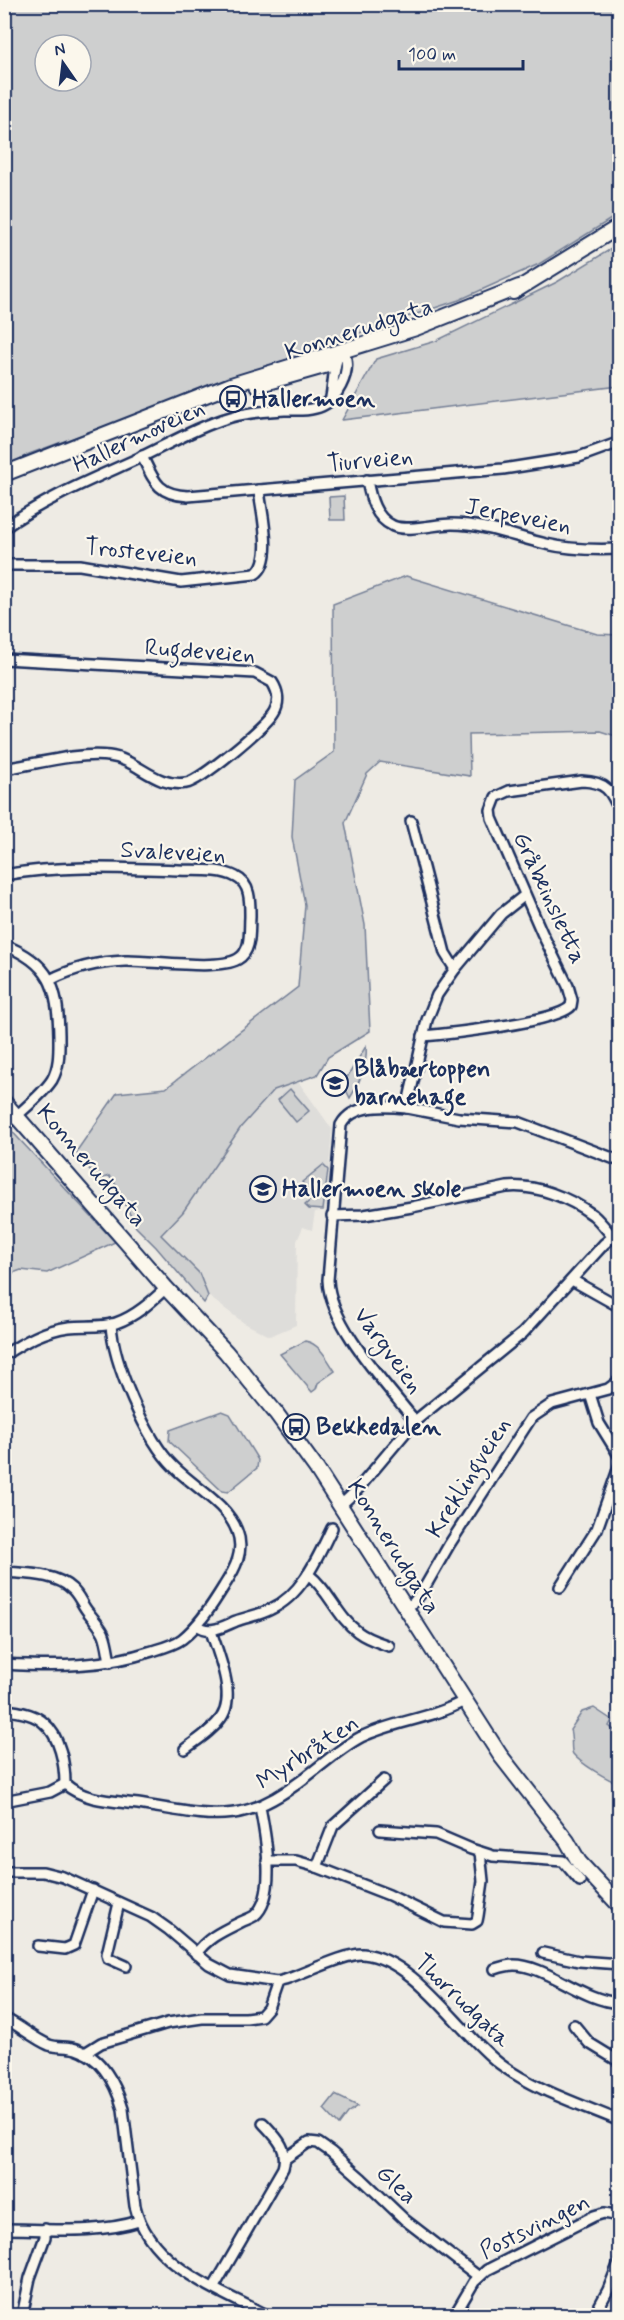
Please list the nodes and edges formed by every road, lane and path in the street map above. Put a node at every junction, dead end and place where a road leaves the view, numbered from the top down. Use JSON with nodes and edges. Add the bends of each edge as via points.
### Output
{"nodes":[{"id":1,"x":620,"y":226,"type":"edge"},
{"id":2,"x":340,"y":358,"type":"junction"},
{"id":3,"x":620,"y":442,"type":"edge"},
{"id":4,"x":142,"y":456,"type":"junction"},
{"id":5,"x":4,"y":474,"type":"edge"},
{"id":6,"x":367,"y":480,"type":"junction"},
{"id":7,"x":259,"y":490,"type":"junction"},
{"id":8,"x":4,"y":528,"type":"edge"},
{"id":9,"x":620,"y":549,"type":"edge"},
{"id":10,"x":4,"y":565,"type":"edge"},
{"id":11,"x":4,"y":659,"type":"edge"},
{"id":12,"x":4,"y":769,"type":"edge"},
{"id":13,"x":620,"y":812,"type":"edge"},
{"id":14,"x":411,"y":821,"type":"dead end"},
{"id":15,"x":4,"y":875,"type":"edge"},
{"id":16,"x":525,"y":895,"type":"junction"},
{"id":17,"x":4,"y":945,"type":"edge"},
{"id":18,"x":455,"y":969,"type":"junction"},
{"id":19,"x":50,"y":980,"type":"junction"},
{"id":20,"x":423,"y":1036,"type":"junction"},
{"id":21,"x":4,"y":1102,"type":"edge"},
{"id":22,"x":407,"y":1108,"type":"junction"},
{"id":23,"x":11,"y":1116,"type":"edge"},
{"id":24,"x":620,"y":1161,"type":"edge"},
{"id":25,"x":332,"y":1216,"type":"junction"},
{"id":26,"x":616,"y":1234,"type":"edge"},
{"id":27,"x":572,"y":1280,"type":"junction"},
{"id":28,"x":166,"y":1288,"type":"junction"},
{"id":29,"x":620,"y":1307,"type":"edge"},
{"id":30,"x":111,"y":1324,"type":"junction"},
{"id":31,"x":4,"y":1355,"type":"edge"},
{"id":32,"x":620,"y":1380,"type":"edge"},
{"id":33,"x":590,"y":1394,"type":"junction"},
{"id":34,"x":415,"y":1421,"type":"junction"},
{"id":35,"x":620,"y":1457,"type":"edge"},
{"id":36,"x":620,"y":1464,"type":"edge"},
{"id":37,"x":340,"y":1506,"type":"junction"},
{"id":38,"x":332,"y":1528,"type":"dead end"},
{"id":39,"x":4,"y":1572,"type":"edge"},
{"id":40,"x":308,"y":1574,"type":"junction"},
{"id":41,"x":560,"y":1587,"type":"dead end"},
{"id":42,"x":405,"y":1608,"type":"junction"},
{"id":43,"x":197,"y":1625,"type":"junction"},
{"id":44,"x":211,"y":1630,"type":"junction"},
{"id":45,"x":389,"y":1646,"type":"dead end"},
{"id":46,"x":110,"y":1662,"type":"junction"},
{"id":47,"x":4,"y":1664,"type":"edge"},
{"id":48,"x":464,"y":1701,"type":"junction"},
{"id":49,"x":4,"y":1710,"type":"edge"},
{"id":50,"x":185,"y":1749,"type":"dead end"},
{"id":51,"x":384,"y":1780,"type":"dead end"},
{"id":52,"x":65,"y":1784,"type":"junction"},
{"id":53,"x":4,"y":1801,"type":"edge"},
{"id":54,"x":260,"y":1807,"type":"junction"},
{"id":55,"x":380,"y":1830,"type":"dead end"},
{"id":56,"x":567,"y":1841,"type":"junction"},
{"id":57,"x":480,"y":1852,"type":"junction"},
{"id":58,"x":267,"y":1861,"type":"junction"},
{"id":59,"x":318,"y":1867,"type":"junction"},
{"id":60,"x":4,"y":1872,"type":"edge"},
{"id":61,"x":580,"y":1881,"type":"dead end"},
{"id":62,"x":93,"y":1890,"type":"junction"},
{"id":63,"x":620,"y":1893,"type":"edge"},
{"id":64,"x":119,"y":1903,"type":"junction"},
{"id":65,"x":620,"y":1906,"type":"edge"},
{"id":66,"x":38,"y":1946,"type":"dead end"},
{"id":67,"x":543,"y":1953,"type":"dead end"},
{"id":68,"x":196,"y":1954,"type":"junction"},
{"id":69,"x":620,"y":1964,"type":"edge"},
{"id":70,"x":126,"y":1966,"type":"dead end"},
{"id":71,"x":495,"y":1969,"type":"dead end"},
{"id":72,"x":277,"y":1982,"type":"junction"},
{"id":73,"x":620,"y":2003,"type":"edge"},
{"id":74,"x":4,"y":2018,"type":"edge"},
{"id":75,"x":574,"y":2025,"type":"dead end"},
{"id":76,"x":85,"y":2053,"type":"junction"},
{"id":77,"x":620,"y":2062,"type":"edge"},
{"id":78,"x":620,"y":2121,"type":"edge"},
{"id":79,"x":263,"y":2123,"type":"dead end"},
{"id":80,"x":286,"y":2158,"type":"junction"},
{"id":81,"x":620,"y":2216,"type":"edge"},
{"id":82,"x":139,"y":2221,"type":"junction"},
{"id":83,"x":4,"y":2229,"type":"edge"},
{"id":84,"x":45,"y":2229,"type":"junction"},
{"id":85,"x":620,"y":2260,"type":"edge"},
{"id":86,"x":479,"y":2277,"type":"junction"},
{"id":87,"x":214,"y":2287,"type":"junction"},
{"id":88,"x":22,"y":2316,"type":"edge"},
{"id":89,"x":268,"y":2316,"type":"edge"},
{"id":90,"x":454,"y":2316,"type":"edge"},
{"id":91,"x":594,"y":2316,"type":"edge"}],
"edges":[{"from":1,"to":2,"type":"main road","name":"Konnerudgata","via":[[519,287]]},
{"from":2,"to":4,"type":"street","name":"Hallermoveien","via":[[326,403],[315,408],[229,418]]},
{"from":2,"to":5,"type":"main road","name":"Konnerudgata","via":[[272,371]]},
{"from":3,"to":6,"type":"street","name":"Tiurveien","via":[[550,463]]},
{"from":4,"to":7,"type":"street","name":"Tiurveien","via":[[156,483],[173,495]]},
{"from":4,"to":8,"type":"street","name":"Hallermoveien","via":[[41,505]]},
{"from":6,"to":7,"type":"street","name":"Tiurveien"},
{"from":6,"to":9,"type":"street","name":"Jerpeveien","via":[[381,518],[400,528],[470,525],[560,547]]},
{"from":7,"to":10,"type":"street","name":"Trosteveien","via":[[266,552],[263,567],[255,574],[181,582],[80,565]]},
{"from":11,"to":12,"type":"street","name":"Rugdeveien","via":[[255,673],[272,682],[278,697],[275,711],[262,725],[207,772],[187,783],[163,781],[111,756]]},
{"from":13,"to":16,"type":"street","name":"Gråbeinsletta","via":[[606,788],[590,781],[509,791],[496,797],[492,818]]},
{"from":14,"to":18,"type":"street","via":[[445,953]]},
{"from":15,"to":19,"type":"street","name":"Svaleveien","via":[[107,869],[215,872],[235,876],[244,883],[250,910],[248,943],[236,961],[111,962]]},
{"from":16,"to":18,"type":"street","via":[[508,907]]},
{"from":16,"to":20,"type":"street","name":"Gråbeinsletta","via":[[568,986],[572,1000],[569,1008],[506,1025]]},
{"from":17,"to":19,"type":"street","via":[[36,961]]},
{"from":18,"to":20,"type":"street","via":[[437,995]]},
{"from":19,"to":23,"type":"street","via":[[58,1013],[58,1064],[46,1087]]},
{"from":20,"to":22,"type":"street"},
{"from":21,"to":23,"type":"main road","name":"Konnerudgata"},
{"from":22,"to":24,"type":"street","via":[[459,1118],[518,1122]]},
{"from":22,"to":25,"type":"street","name":"Vargveien","via":[[372,1108],[353,1113],[344,1121]]},
{"from":23,"to":28,"type":"main road","name":"Konnerudgata"},
{"from":25,"to":26,"type":"street","via":[[364,1215],[524,1186],[582,1208]]},
{"from":25,"to":34,"type":"street","name":"Vargveien","via":[[328,1281],[333,1306],[352,1340]]},
{"from":26,"to":27,"type":"street"},
{"from":27,"to":29,"type":"street"},
{"from":27,"to":34,"type":"street","via":[[523,1333]]},
{"from":28,"to":30,"type":"street","via":[[135,1314]]},
{"from":28,"to":37,"type":"main road","name":"Konnerudgata","via":[[276,1413]]},
{"from":30,"to":31,"type":"street","via":[[52,1330]]},
{"from":30,"to":43,"type":"street","via":[[117,1356],[148,1434],[172,1466],[230,1518],[237,1532],[238,1562]]},
{"from":32,"to":33,"type":"street","name":"Kreklingveien","via":[[608,1389]]},
{"from":33,"to":35,"type":"street","via":[[599,1423]]},
{"from":33,"to":42,"type":"street","name":"Kreklingveien","via":[[552,1404],[525,1425],[418,1598]]},
{"from":34,"to":37,"type":"street"},
{"from":36,"to":41,"type":"street","via":[[597,1529]]},
{"from":37,"to":42,"type":"main road","name":"Konnerudgata"},
{"from":38,"to":40,"type":"street"},
{"from":39,"to":46,"type":"street","via":[[45,1576],[72,1588],[102,1627]]},
{"from":40,"to":44,"type":"street","via":[[277,1606]]},
{"from":40,"to":45,"type":"street","via":[[323,1586],[353,1628]]},
{"from":42,"to":48,"type":"main road","name":"Konnerudgata"},
{"from":43,"to":44,"type":"street"},
{"from":43,"to":46,"type":"street","via":[[175,1643]]},
{"from":44,"to":50,"type":"street","via":[[228,1703],[211,1729]]},
{"from":46,"to":47,"type":"street"},
{"from":48,"to":54,"type":"street","name":"Myrbråten","via":[[359,1738]]},
{"from":48,"to":56,"type":"main road","name":"Konnerudgata"},
{"from":49,"to":52,"type":"street","via":[[38,1719],[49,1728],[63,1759]]},
{"from":51,"to":59,"type":"street","via":[[333,1826]]},
{"from":52,"to":53,"type":"street","via":[[50,1792]]},
{"from":52,"to":54,"type":"street","name":"Myrbråten","via":[[86,1796],[190,1812],[231,1814]]},
{"from":54,"to":58,"type":"street"},
{"from":55,"to":57,"type":"street","via":[[436,1834]]},
{"from":56,"to":63,"type":"main road","name":"Konnerudgata"},
{"from":56,"to":65,"type":"main road","name":"Konnerudgata","via":[[579,1862]]},
{"from":57,"to":59,"type":"street","via":[[483,1881],[477,1921],[472,1924],[444,1922]]},
{"from":57,"to":61,"type":"street","via":[[563,1861]]},
{"from":58,"to":59,"type":"street","via":[[296,1861]]},
{"from":58,"to":68,"type":"street","via":[[265,1900],[255,1915],[212,1936]]},
{"from":60,"to":62,"type":"street","via":[[54,1874]]},
{"from":62,"to":64,"type":"street"},
{"from":62,"to":66,"type":"street","via":[[74,1945],[65,1949]]},
{"from":64,"to":68,"type":"street","via":[[151,1917]]},
{"from":64,"to":70,"type":"street","via":[[107,1953],[108,1958]]},
{"from":67,"to":69,"type":"street"},
{"from":68,"to":72,"type":"street","via":[[230,1975]]},
{"from":71,"to":73,"type":"street","via":[[514,1965],[535,1969],[588,1995]]},
{"from":72,"to":76,"type":"street","via":[[261,2016],[168,2023],[101,2043]]},
{"from":72,"to":78,"type":"street","name":"Thorrudgata","via":[[357,1954],[391,1962],[409,1974],[500,2064],[561,2097]]},
{"from":74,"to":76,"type":"street","via":[[48,2044]]},
{"from":75,"to":77,"type":"street","via":[[589,2043]]},
{"from":76,"to":82,"type":"street","via":[[106,2072],[120,2096]]},
{"from":79,"to":80,"type":"street","via":[[278,2138]]},
{"from":80,"to":86,"type":"street","name":"Glea","via":[[309,2142],[323,2146],[405,2220]]},
{"from":80,"to":87,"type":"street","via":[[280,2176]]},
{"from":81,"to":86,"type":"street","name":"Postsvingen","via":[[594,2216],[502,2261]]},
{"from":82,"to":84,"type":"street","via":[[122,2226]]},
{"from":82,"to":87,"type":"street","via":[[162,2254]]},
{"from":83,"to":84,"type":"street"},
{"from":84,"to":88,"type":"street"},
{"from":85,"to":91,"type":"street"},
{"from":86,"to":90,"type":"street","name":"Postsvingen"},
{"from":87,"to":89,"type":"street"}]}
